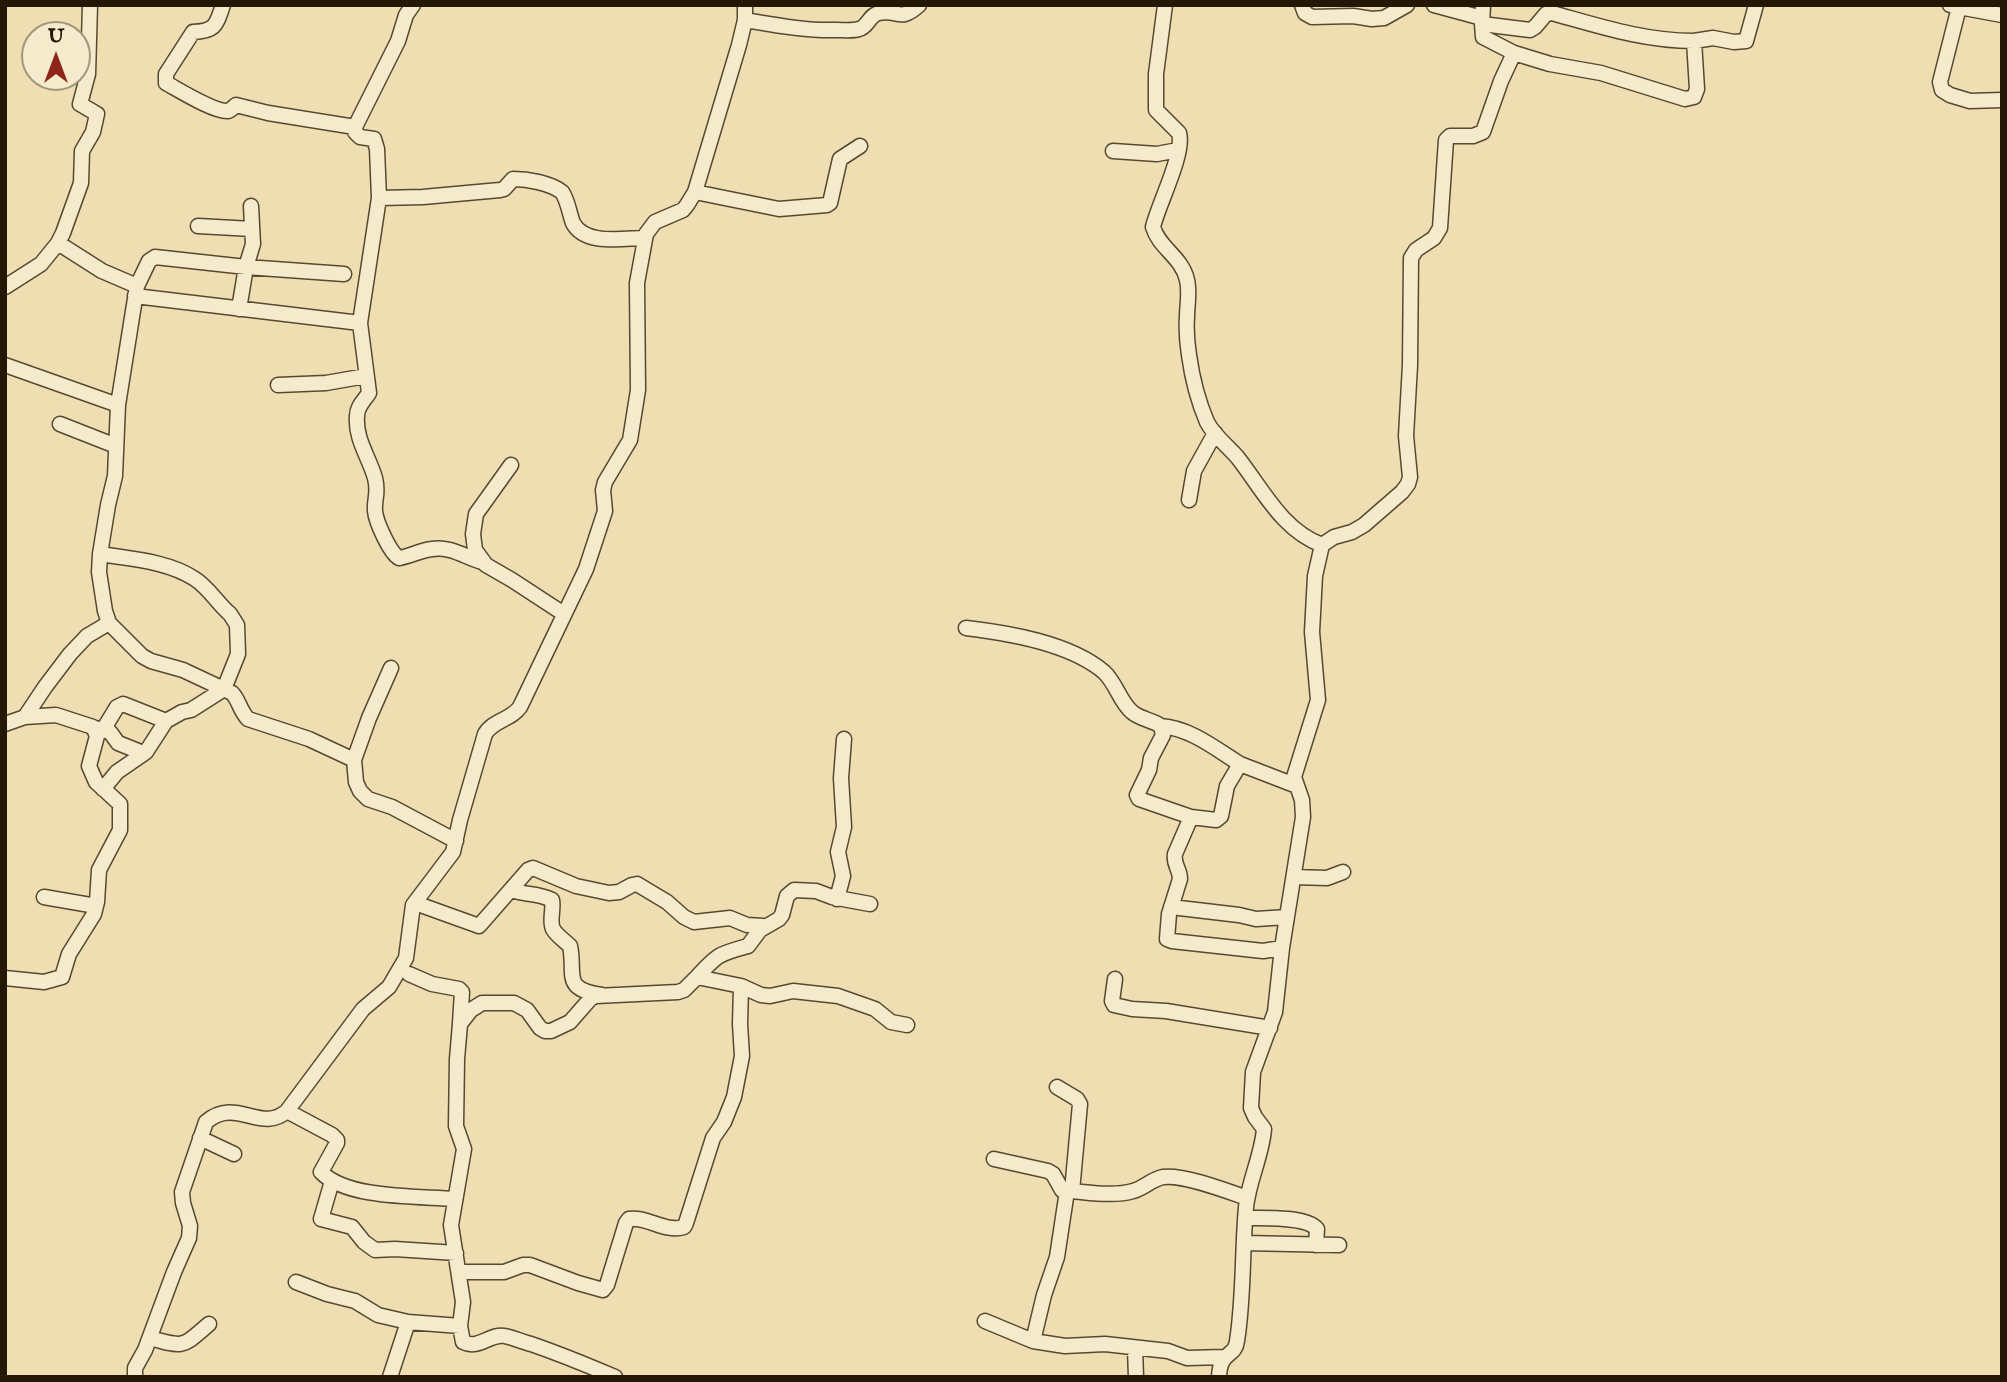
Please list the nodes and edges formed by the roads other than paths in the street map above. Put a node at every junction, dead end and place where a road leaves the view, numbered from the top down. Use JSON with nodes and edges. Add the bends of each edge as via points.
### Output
{"nodes":[{"id":1,"x":90,"y":5,"type":"edge"},
{"id":2,"x":223,"y":5,"type":"edge"},
{"id":3,"x":413,"y":5,"type":"edge"},
{"id":4,"x":1165,"y":5,"type":"edge"},
{"id":5,"x":1302,"y":5,"type":"edge"},
{"id":6,"x":1408,"y":5,"type":"edge"},
{"id":7,"x":1434,"y":5,"type":"edge"},
{"id":8,"x":1756,"y":5,"type":"edge"},
{"id":9,"x":1954,"y":6,"type":"edge"},
{"id":10,"x":914,"y":7,"type":"edge"},
{"id":11,"x":1351,"y":11,"type":"edge"},
{"id":12,"x":745,"y":13,"type":"edge"},
{"id":13,"x":2002,"y":15,"type":"edge"},
{"id":14,"x":1482,"y":16,"type":"edge"},
{"id":15,"x":1694,"y":41,"type":"junction"},
{"id":16,"x":1514,"y":53,"type":"junction"},
{"id":17,"x":2002,"y":100,"type":"edge"},
{"id":18,"x":355,"y":127,"type":"junction"},
{"id":19,"x":860,"y":146,"type":"dead end"},
{"id":20,"x":1178,"y":150,"type":"junction"},
{"id":21,"x":1113,"y":151,"type":"dead end"},
{"id":22,"x":695,"y":192,"type":"junction"},
{"id":23,"x":379,"y":198,"type":"junction"},
{"id":24,"x":251,"y":206,"type":"dead end"},
{"id":25,"x":198,"y":226,"type":"dead end"},
{"id":26,"x":252,"y":229,"type":"junction"},
{"id":27,"x":645,"y":238,"type":"junction"},
{"id":28,"x":58,"y":243,"type":"junction"},
{"id":29,"x":246,"y":267,"type":"junction"},
{"id":30,"x":344,"y":274,"type":"dead end"},
{"id":31,"x":5,"y":286,"type":"edge"},
{"id":32,"x":136,"y":291,"type":"junction"},
{"id":33,"x":239,"y":309,"type":"junction"},
{"id":34,"x":360,"y":323,"type":"junction"},
{"id":35,"x":5,"y":365,"type":"edge"},
{"id":36,"x":366,"y":376,"type":"junction"},
{"id":37,"x":278,"y":384,"type":"dead end"},
{"id":38,"x":118,"y":405,"type":"junction"},
{"id":39,"x":60,"y":424,"type":"dead end"},
{"id":40,"x":1214,"y":433,"type":"junction"},
{"id":41,"x":116,"y":446,"type":"junction"},
{"id":42,"x":511,"y":465,"type":"dead end"},
{"id":43,"x":1189,"y":500,"type":"dead end"},
{"id":44,"x":1322,"y":545,"type":"junction"},
{"id":45,"x":100,"y":554,"type":"junction"},
{"id":46,"x":482,"y":562,"type":"junction"},
{"id":47,"x":564,"y":614,"type":"junction"},
{"id":48,"x":109,"y":623,"type":"junction"},
{"id":49,"x":966,"y":628,"type":"dead end"},
{"id":50,"x":391,"y":668,"type":"dead end"},
{"id":51,"x":224,"y":689,"type":"junction"},
{"id":52,"x":25,"y":717,"type":"junction"},
{"id":53,"x":166,"y":721,"type":"junction"},
{"id":54,"x":5,"y":724,"type":"edge"},
{"id":55,"x":1161,"y":726,"type":"junction"},
{"id":56,"x":98,"y":729,"type":"junction"},
{"id":57,"x":844,"y":739,"type":"dead end"},
{"id":58,"x":144,"y":753,"type":"junction"},
{"id":59,"x":354,"y":760,"type":"junction"},
{"id":60,"x":1240,"y":764,"type":"junction"},
{"id":61,"x":1297,"y":786,"type":"junction"},
{"id":62,"x":103,"y":789,"type":"junction"},
{"id":63,"x":1191,"y":817,"type":"junction"},
{"id":64,"x":456,"y":841,"type":"junction"},
{"id":65,"x":1343,"y":872,"type":"dead end"},
{"id":66,"x":1294,"y":877,"type":"junction"},
{"id":67,"x":511,"y":890,"type":"junction"},
{"id":68,"x":44,"y":897,"type":"dead end"},
{"id":69,"x":837,"y":899,"type":"junction"},
{"id":70,"x":415,"y":902,"type":"junction"},
{"id":71,"x":870,"y":904,"type":"dead end"},
{"id":72,"x":96,"y":906,"type":"junction"},
{"id":73,"x":1171,"y":907,"type":"junction"},
{"id":74,"x":1287,"y":917,"type":"junction"},
{"id":75,"x":763,"y":926,"type":"junction"},
{"id":76,"x":1282,"y":948,"type":"junction"},
{"id":77,"x":409,"y":974,"type":"dead end"},
{"id":78,"x":697,"y":977,"type":"junction"},
{"id":79,"x":5,"y":978,"type":"edge"},
{"id":80,"x":1115,"y":979,"type":"dead end"},
{"id":81,"x":741,"y":986,"type":"junction"},
{"id":82,"x":602,"y":995,"type":"junction"},
{"id":83,"x":460,"y":1024,"type":"junction"},
{"id":84,"x":907,"y":1026,"type":"dead end"},
{"id":85,"x":1270,"y":1028,"type":"junction"},
{"id":86,"x":1057,"y":1087,"type":"dead end"},
{"id":87,"x":288,"y":1111,"type":"junction"},
{"id":88,"x":200,"y":1138,"type":"junction"},
{"id":89,"x":234,"y":1154,"type":"dead end"},
{"id":90,"x":994,"y":1159,"type":"dead end"},
{"id":91,"x":332,"y":1181,"type":"junction"},
{"id":92,"x":1070,"y":1191,"type":"junction"},
{"id":93,"x":1247,"y":1198,"type":"junction"},
{"id":94,"x":455,"y":1199,"type":"junction"},
{"id":95,"x":1245,"y":1218,"type":"junction"},
{"id":96,"x":1244,"y":1243,"type":"junction"},
{"id":97,"x":1316,"y":1245,"type":"junction"},
{"id":98,"x":1339,"y":1245,"type":"dead end"},
{"id":99,"x":456,"y":1253,"type":"junction"},
{"id":100,"x":459,"y":1272,"type":"junction"},
{"id":101,"x":296,"y":1282,"type":"dead end"},
{"id":102,"x":985,"y":1321,"type":"dead end"},
{"id":103,"x":408,"y":1322,"type":"junction"},
{"id":104,"x":209,"y":1324,"type":"dead end"},
{"id":105,"x":460,"y":1326,"type":"junction"},
{"id":106,"x":150,"y":1338,"type":"junction"},
{"id":107,"x":1033,"y":1341,"type":"junction"},
{"id":108,"x":1136,"y":1349,"type":"junction"},
{"id":109,"x":1224,"y":1357,"type":"junction"},
{"id":110,"x":135,"y":1377,"type":"edge"},
{"id":111,"x":390,"y":1377,"type":"edge"},
{"id":112,"x":615,"y":1377,"type":"edge"},
{"id":113,"x":1136,"y":1377,"type":"edge"},
{"id":114,"x":1219,"y":1377,"type":"edge"}],
"edges":[{"from":1,"to":28,"type":"street","via":[[88,74],[80,104],[97,114],[82,150],[81,183]]},
{"from":2,"to":18,"type":"street","via":[[216,25],[193,33],[166,74],[166,83],[225,111],[236,105]]},
{"from":3,"to":18,"type":"street"},
{"from":4,"to":20,"type":"street","via":[[1155,107],[1179,133]]},
{"from":5,"to":11,"type":"street","via":[[1312,18]]},
{"from":6,"to":11,"type":"street","via":[[1379,19]]},
{"from":7,"to":14,"type":"street"},
{"from":8,"to":15,"type":"street","via":[[1746,41]]},
{"from":9,"to":13,"type":"street"},
{"from":9,"to":17,"type":"street","via":[[1942,90],[1970,101]]},
{"from":10,"to":12,"type":"street","via":[[901,16],[877,13],[855,30],[814,31]]},
{"from":12,"to":22,"type":"street","via":[[740,45]]},
{"from":14,"to":15,"type":"street","via":[[1530,30],[1552,13],[1643,37]]},
{"from":14,"to":16,"type":"street","via":[[1486,39]]},
{"from":15,"to":16,"type":"street","via":[[1697,89],[1694,97],[1685,99]]},
{"from":16,"to":44,"type":"street","via":[[1483,132],[1446,140],[1440,228],[1411,258],[1408,484],[1364,526]]},
{"from":18,"to":23,"type":"street","via":[[356,135],[376,143]]},
{"from":19,"to":22,"type":"street","via":[[841,159],[827,205],[779,209]]},
{"from":20,"to":21,"type":"street"},
{"from":20,"to":40,"type":"street","via":[[1153,227],[1187,279],[1189,354],[1195,386]]},
{"from":22,"to":27,"type":"street","via":[[683,210],[655,222]]},
{"from":23,"to":27,"type":"street","via":[[500,190],[513,179],[521,179],[562,192],[574,223],[585,235]]},
{"from":23,"to":34,"type":"street"},
{"from":24,"to":26,"type":"street"},
{"from":25,"to":26,"type":"street"},
{"from":26,"to":29,"type":"street","via":[[253,250]]},
{"from":27,"to":47,"type":"street","via":[[637,283],[638,390],[630,440],[605,482],[601,528]]},
{"from":28,"to":31,"type":"street","via":[[41,264]]},
{"from":28,"to":32,"type":"street"},
{"from":29,"to":30,"type":"street"},
{"from":29,"to":32,"type":"street","via":[[155,257]]},
{"from":29,"to":33,"type":"street"},
{"from":32,"to":33,"type":"street"},
{"from":32,"to":38,"type":"street"},
{"from":33,"to":34,"type":"street"},
{"from":34,"to":36,"type":"street"},
{"from":35,"to":38,"type":"street"},
{"from":36,"to":37,"type":"street"},
{"from":36,"to":46,"type":"street","via":[[369,393],[357,411],[358,438],[378,493],[375,512],[392,552],[399,558],[443,548]]},
{"from":38,"to":41,"type":"street"},
{"from":39,"to":41,"type":"street"},
{"from":40,"to":43,"type":"street","via":[[1194,471]]},
{"from":40,"to":44,"type":"street","via":[[1297,532]]},
{"from":41,"to":45,"type":"street"},
{"from":42,"to":46,"type":"street","via":[[476,514],[473,542]]},
{"from":44,"to":61,"type":"street","via":[[1312,632],[1318,700],[1294,777]]},
{"from":45,"to":48,"type":"street"},
{"from":45,"to":51,"type":"street","via":[[185,574],[230,614],[237,625],[238,654]]},
{"from":46,"to":47,"type":"street"},
{"from":47,"to":64,"type":"street","via":[[520,707],[485,734]]},
{"from":48,"to":51,"type":"street","via":[[142,656]]},
{"from":48,"to":52,"type":"street","via":[[87,636],[70,654]]},
{"from":49,"to":55,"type":"street","via":[[1016,634],[1070,652],[1101,670],[1131,712]]},
{"from":50,"to":59,"type":"street"},
{"from":51,"to":53,"type":"street"},
{"from":51,"to":59,"type":"street","via":[[236,697],[248,719]]},
{"from":52,"to":54,"type":"street"},
{"from":52,"to":56,"type":"street","via":[[56,715]]},
{"from":53,"to":56,"type":"street","via":[[123,704]]},
{"from":53,"to":58,"type":"street"},
{"from":55,"to":60,"type":"street","via":[[1188,733]]},
{"from":55,"to":63,"type":"street","via":[[1163,735],[1137,798]]},
{"from":56,"to":58,"type":"street"},
{"from":56,"to":62,"type":"street","via":[[89,766]]},
{"from":57,"to":69,"type":"street","via":[[844,827],[838,852],[843,876]]},
{"from":58,"to":62,"type":"street","via":[[117,772]]},
{"from":59,"to":64,"type":"street","via":[[356,782],[364,796]]},
{"from":60,"to":61,"type":"street"},
{"from":60,"to":63,"type":"street","via":[[1227,786],[1219,818]]},
{"from":61,"to":66,"type":"street","via":[[1303,817]]},
{"from":62,"to":72,"type":"street","via":[[120,804],[120,828],[99,870]]},
{"from":63,"to":73,"type":"street","via":[[1175,854],[1180,879]]},
{"from":64,"to":70,"type":"street","via":[[453,852]]},
{"from":65,"to":66,"type":"street","via":[[1327,878]]},
{"from":66,"to":74,"type":"street"},
{"from":67,"to":70,"type":"street","via":[[479,926]]},
{"from":67,"to":75,"type":"street","via":[[528,870],[536,868],[576,886],[609,892],[637,884],[694,922],[730,918]]},
{"from":67,"to":82,"type":"street","via":[[552,900],[552,925],[570,946],[573,982],[587,993]]},
{"from":68,"to":72,"type":"street"},
{"from":69,"to":71,"type":"street"},
{"from":69,"to":75,"type":"street","via":[[816,891],[794,890],[779,919]]},
{"from":70,"to":87,"type":"street","via":[[406,958],[394,979],[355,1019]]},
{"from":72,"to":79,"type":"street","via":[[60,979],[28,982]]},
{"from":73,"to":74,"type":"street","via":[[1251,918]]},
{"from":73,"to":76,"type":"street","via":[[1169,940],[1263,951]]},
{"from":74,"to":76,"type":"street"},
{"from":75,"to":78,"type":"street","via":[[748,946],[715,957]]},
{"from":76,"to":85,"type":"street"},
{"from":77,"to":83,"type":"street","via":[[463,992]]},
{"from":78,"to":81,"type":"street"},
{"from":78,"to":82,"type":"street","via":[[678,992]]},
{"from":80,"to":85,"type":"street","via":[[1114,1005]]},
{"from":81,"to":84,"type":"street","via":[[770,996],[793,990],[838,996]]},
{"from":81,"to":100,"type":"street","via":[[742,1056],[734,1097],[713,1138],[684,1227],[629,1220],[603,1290],[530,1265],[505,1272]]},
{"from":82,"to":83,"type":"street","via":[[591,998],[570,1023],[551,1031],[540,1028],[527,1010],[514,1003],[482,1003]]},
{"from":83,"to":94,"type":"street","via":[[456,1126],[464,1149]]},
{"from":85,"to":93,"type":"street","via":[[1253,1072],[1251,1108],[1264,1129]]},
{"from":86,"to":92,"type":"street","via":[[1080,1104]]},
{"from":87,"to":88,"type":"street","via":[[271,1119],[237,1112],[212,1117]]},
{"from":87,"to":91,"type":"street","via":[[337,1140],[321,1172]]},
{"from":88,"to":89,"type":"street"},
{"from":88,"to":106,"type":"street","via":[[182,1197],[189,1238]]},
{"from":90,"to":92,"type":"street","via":[[1048,1171],[1062,1190]]},
{"from":91,"to":94,"type":"street","via":[[357,1191]]},
{"from":91,"to":99,"type":"street","via":[[321,1219],[352,1227],[375,1250]]},
{"from":92,"to":93,"type":"street","via":[[1131,1192],[1167,1177]]},
{"from":92,"to":107,"type":"street"},
{"from":93,"to":95,"type":"street"},
{"from":94,"to":99,"type":"street","via":[[451,1224]]},
{"from":95,"to":96,"type":"street"},
{"from":95,"to":97,"type":"street","via":[[1312,1224],[1317,1229]]},
{"from":96,"to":97,"type":"street"},
{"from":96,"to":109,"type":"street","via":[[1237,1343]]},
{"from":97,"to":98,"type":"street"},
{"from":99,"to":100,"type":"street"},
{"from":100,"to":105,"type":"street"},
{"from":101,"to":103,"type":"street"},
{"from":102,"to":107,"type":"street"},
{"from":103,"to":105,"type":"street"},
{"from":103,"to":111,"type":"street"},
{"from":104,"to":106,"type":"street","via":[[181,1345]]},
{"from":105,"to":112,"type":"street","via":[[464,1343],[506,1336]]},
{"from":106,"to":110,"type":"street"},
{"from":107,"to":108,"type":"street"},
{"from":108,"to":109,"type":"street","via":[[1168,1351],[1187,1358]]},
{"from":108,"to":113,"type":"street"},
{"from":109,"to":114,"type":"street"}]}
